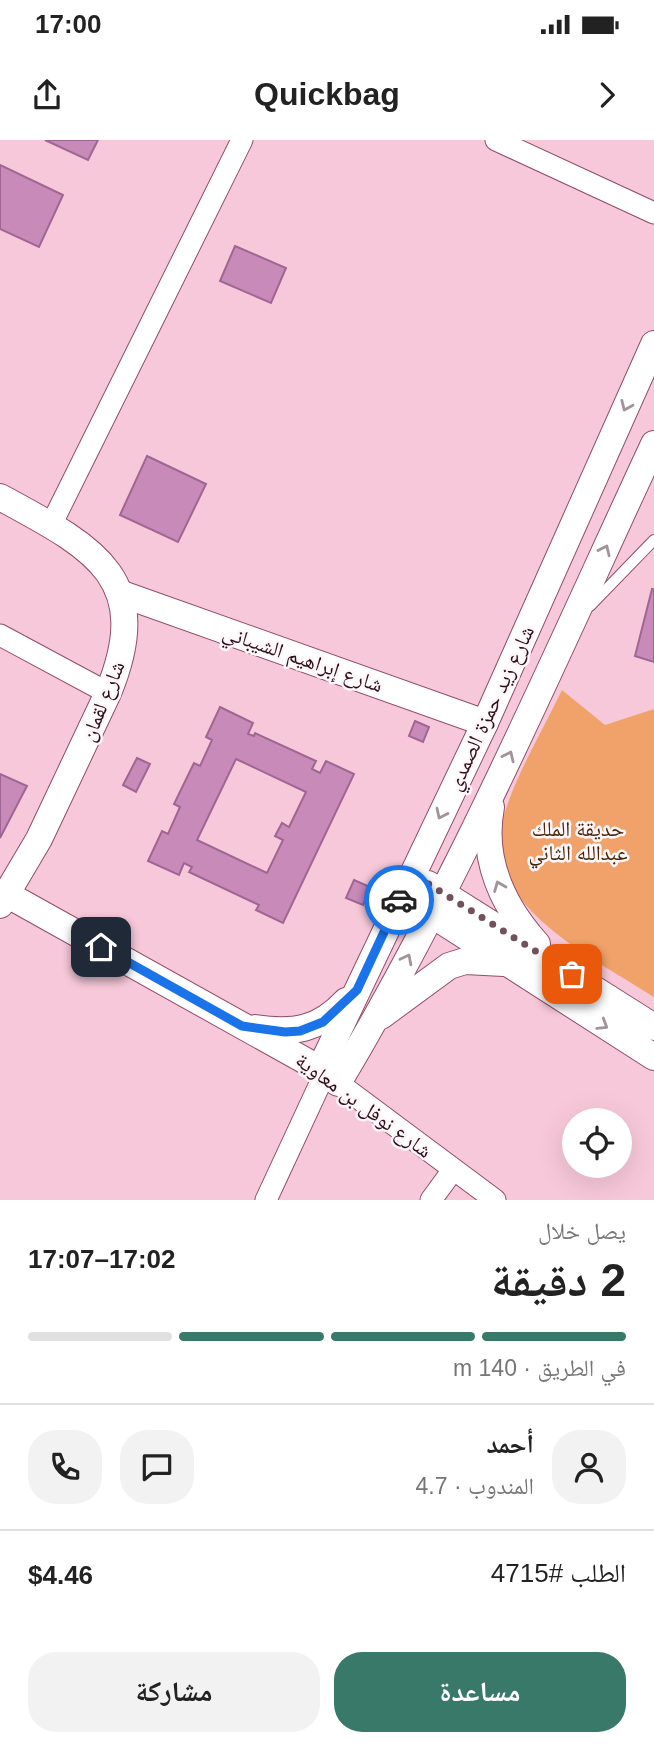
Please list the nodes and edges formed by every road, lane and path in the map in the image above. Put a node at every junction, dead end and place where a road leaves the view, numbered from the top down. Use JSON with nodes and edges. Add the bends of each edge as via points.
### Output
{"nodes":[{"id":1,"x":242,"y":140,"type":"edge"},
{"id":2,"x":496,"y":140,"type":"edge"},
{"id":3,"x":654,"y":213,"type":"edge"},
{"id":4,"x":654,"y":344,"type":"edge"},
{"id":5,"x":654,"y":444,"type":"edge"},
{"id":6,"x":0,"y":497,"type":"edge"},
{"id":7,"x":51,"y":524,"type":"junction"},
{"id":8,"x":654,"y":540,"type":"edge"},
{"id":9,"x":122,"y":594,"type":"junction"},
{"id":10,"x":567,"y":632,"type":"junction"},
{"id":11,"x":0,"y":635,"type":"edge"},
{"id":12,"x":108,"y":693,"type":"junction"},
{"id":13,"x":485,"y":723,"type":"junction"},
{"id":14,"x":496,"y":785,"type":"junction"},
{"id":15,"x":406,"y":884,"type":"junction"},
{"id":16,"x":4,"y":900,"type":"edge"},
{"id":17,"x":436,"y":903,"type":"junction"},
{"id":18,"x":552,"y":961,"type":"junction"},
{"id":19,"x":503,"y":963,"type":"junction"},
{"id":20,"x":357,"y":990,"type":"junction"},
{"id":21,"x":377,"y":1019,"type":"junction"},
{"id":22,"x":242,"y":1026,"type":"junction"},
{"id":23,"x":654,"y":1027,"type":"edge"},
{"id":24,"x":654,"y":1057,"type":"edge"},
{"id":25,"x":328,"y":1075,"type":"junction"},
{"id":26,"x":453,"y":1170,"type":"junction"},
{"id":27,"x":276,"y":1196,"type":"edge"},
{"id":28,"x":431,"y":1200,"type":"edge"},
{"id":29,"x":495,"y":1200,"type":"edge"}],
"edges":[{"from":1,"to":7,"type":"street"},
{"from":2,"to":3,"type":"street"},
{"from":4,"to":13,"type":"street","name":"شارع زيد حمزة الصمدي","one_way":true},
{"from":10,"to":5,"type":"street","name":"شارع زيد حمزة الصمدي","one_way":true},
{"from":6,"to":7,"type":"street","name":"شارع لقمان"},
{"from":7,"to":9,"type":"street","name":"شارع لقمان","via":[[88,551]]},
{"from":8,"to":10,"type":"lane"},
{"from":9,"to":12,"type":"street","name":"شارع لقمان","via":[[125,635]]},
{"from":9,"to":13,"type":"street","name":"شارع إبراهيم الشيباني"},
{"from":14,"to":10,"type":"street","name":"شارع زيد حمزة الصمدي","one_way":true},
{"from":11,"to":12,"type":"street"},
{"from":12,"to":16,"type":"street","name":"شارع لقمان","via":[[39,839]]},
{"from":13,"to":15,"type":"street","name":"شارع زيد حمزة الصمدي","one_way":true},
{"from":14,"to":17,"type":"street","name":"شارع زيد حمزة الصمدي"},
{"from":18,"to":14,"type":"street","one_way":true,"via":[[512,912],[490,859],[489,817]]},
{"from":15,"to":17,"type":"street"},
{"from":15,"to":20,"type":"street","name":"شارع زيد حمزة الصمدي"},
{"from":16,"to":22,"type":"street","name":"شارع نوفل بن معاوية"},
{"from":17,"to":18,"type":"street"},
{"from":17,"to":19,"type":"street"},
{"from":21,"to":17,"type":"street","name":"شارع زيد حمزة الصمدي","one_way":true},
{"from":18,"to":23,"type":"street"},
{"from":19,"to":21,"type":"street","via":[[465,961],[449,966]]},
{"from":19,"to":24,"type":"street","one_way":true},
{"from":20,"to":22,"type":"street","via":[[314,1027],[285,1032]]},
{"from":20,"to":25,"type":"street","name":"شارع زيد حمزة الصمدي"},
{"from":21,"to":25,"type":"street","name":"شارع زيد حمزة الصمدي"},
{"from":22,"to":25,"type":"street","name":"شارع نوفل بن معاوية"},
{"from":25,"to":26,"type":"street","name":"شارع نوفل بن معاوية"},
{"from":25,"to":27,"type":"street"},
{"from":26,"to":28,"type":"street"},
{"from":26,"to":29,"type":"street","name":"شارع نوفل بن معاوية"}]}
